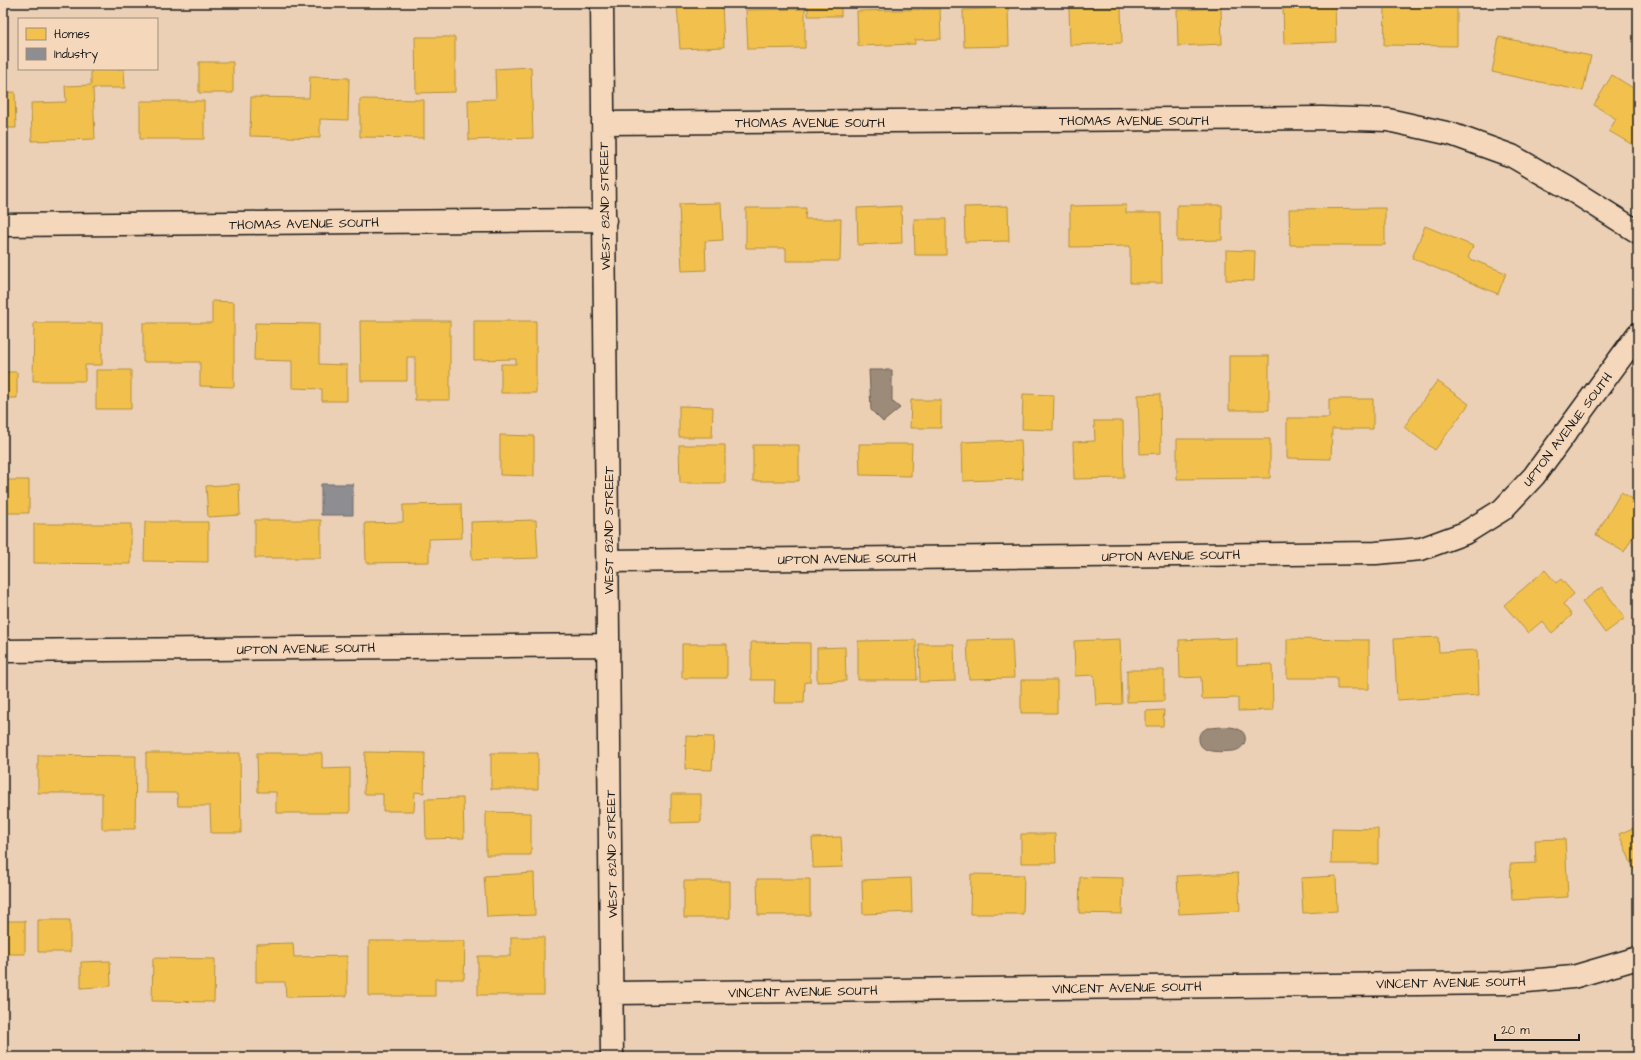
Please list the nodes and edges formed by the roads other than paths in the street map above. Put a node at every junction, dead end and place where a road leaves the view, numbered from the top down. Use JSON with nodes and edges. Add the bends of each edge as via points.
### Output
{"nodes":[{"id":1,"x":602,"y":3,"type":"edge"},
{"id":2,"x":603,"y":123,"type":"junction"},
{"id":3,"x":605,"y":220,"type":"junction"},
{"id":4,"x":3,"y":225,"type":"edge"},
{"id":5,"x":1638,"y":232,"type":"edge"},
{"id":6,"x":1638,"y":334,"type":"edge"},
{"id":7,"x":608,"y":561,"type":"junction"},
{"id":8,"x":608,"y":645,"type":"junction"},
{"id":9,"x":3,"y":651,"type":"edge"},
{"id":10,"x":1638,"y":958,"type":"edge"},
{"id":11,"x":613,"y":993,"type":"junction"},
{"id":12,"x":612,"y":1057,"type":"edge"}],
"edges":[{"from":1,"to":2,"type":"street","name":"WEST 82ND STREET"},
{"from":2,"to":3,"type":"street","name":"WEST 82ND STREET"},
{"from":2,"to":5,"type":"street","name":"THOMAS AVENUE SOUTH","via":[[1322,118],[1388,120],[1451,134],[1512,156]]},
{"from":3,"to":4,"type":"street","name":"THOMAS AVENUE SOUTH"},
{"from":3,"to":7,"type":"street","name":"WEST 82ND STREET"},
{"from":6,"to":7,"type":"street","name":"UPTON AVENUE SOUTH","via":[[1534,476],[1502,510],[1465,533],[1421,549],[1376,552]]},
{"from":7,"to":8,"type":"street","name":"WEST 82ND STREET"},
{"from":8,"to":9,"type":"street","name":"UPTON AVENUE SOUTH"},
{"from":8,"to":11,"type":"street","name":"WEST 82ND STREET"},
{"from":10,"to":11,"type":"street","name":"VINCENT AVENUE SOUTH","via":[[1573,977],[1505,983]]},
{"from":11,"to":12,"type":"street","name":"WEST 82ND STREET"}]}
